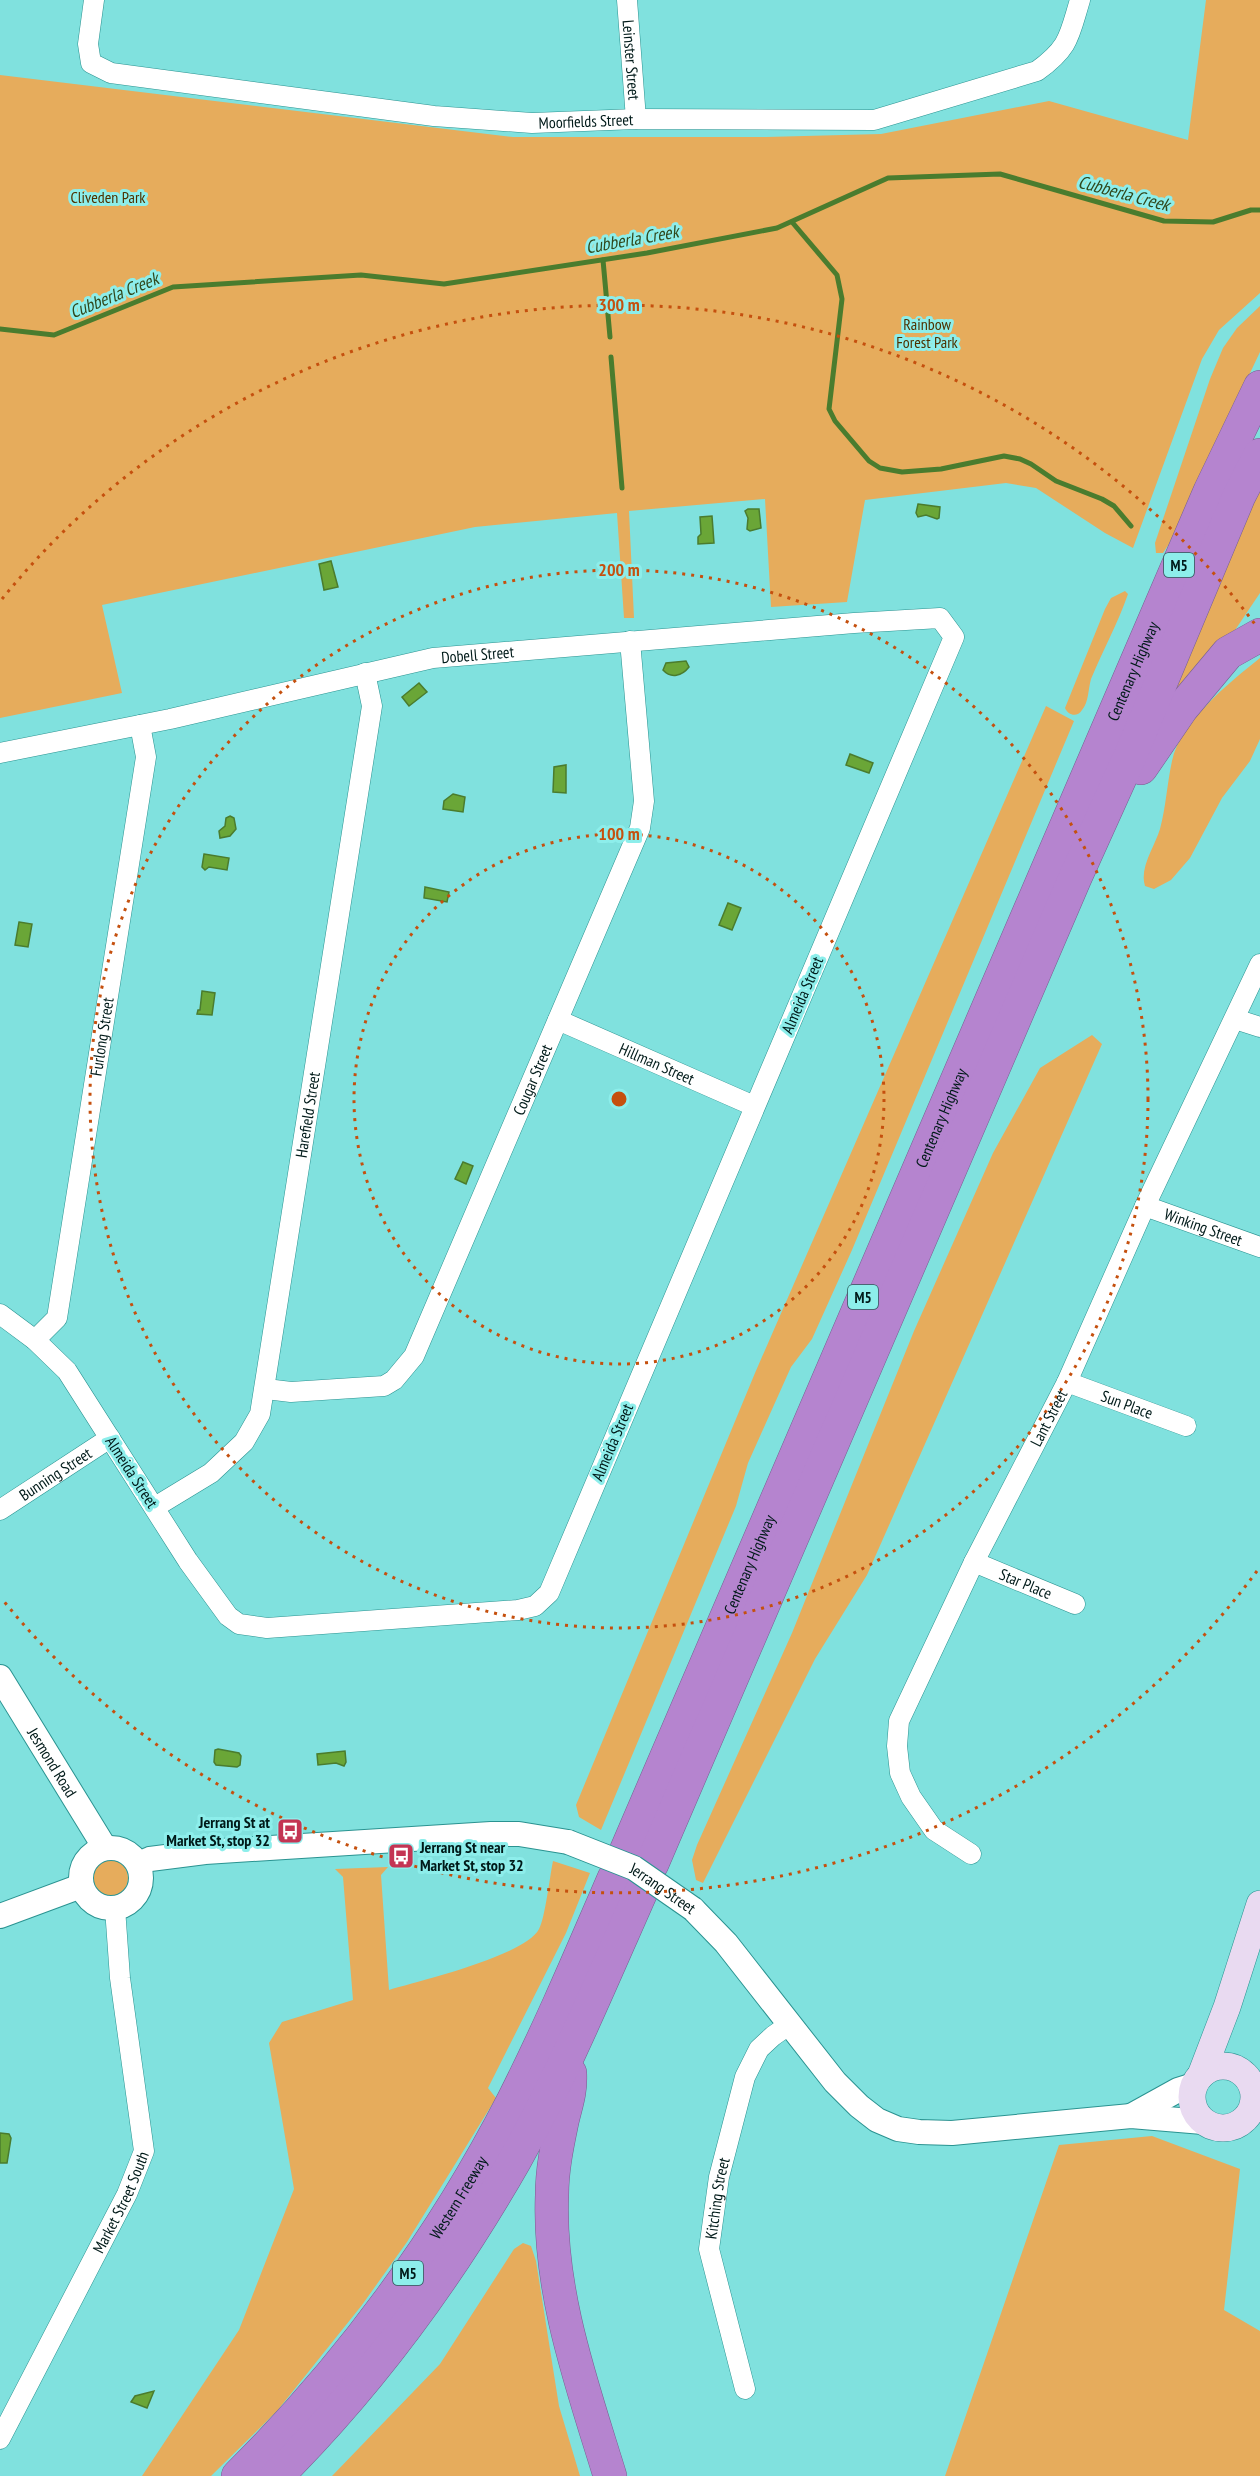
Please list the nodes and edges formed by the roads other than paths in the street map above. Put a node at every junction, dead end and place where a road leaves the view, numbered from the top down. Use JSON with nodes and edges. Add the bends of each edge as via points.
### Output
{"nodes":[{"id":1,"x":94,"y":0,"type":"edge"},
{"id":2,"x":627,"y":0,"type":"edge"},
{"id":3,"x":1080,"y":0,"type":"edge"},
{"id":4,"x":636,"y":119,"type":"junction"},
{"id":5,"x":1260,"y":387,"type":"edge"},
{"id":6,"x":1260,"y":455,"type":"edge"},
{"id":7,"x":1260,"y":635,"type":"edge"},
{"id":8,"x":954,"y":637,"type":"joint"},
{"id":9,"x":630,"y":641,"type":"junction"},
{"id":10,"x":366,"y":673,"type":"junction"},
{"id":11,"x":140,"y":724,"type":"junction"},
{"id":12,"x":0,"y":753,"type":"edge"},
{"id":13,"x":1060,"y":915,"type":"junction"},
{"id":14,"x":1260,"y":964,"type":"edge"},
{"id":15,"x":1235,"y":1019,"type":"junction"},
{"id":16,"x":558,"y":1020,"type":"junction"},
{"id":17,"x":1260,"y":1027,"type":"edge"},
{"id":18,"x":754,"y":1106,"type":"junction"},
{"id":19,"x":1145,"y":1206,"type":"junction"},
{"id":20,"x":1260,"y":1246,"type":"edge"},
{"id":21,"x":0,"y":1314,"type":"edge"},
{"id":22,"x":35,"y":1340,"type":"junction"},
{"id":23,"x":1067,"y":1382,"type":"junction"},
{"id":24,"x":266,"y":1389,"type":"junction"},
{"id":25,"x":1186,"y":1426,"type":"dead end"},
{"id":26,"x":110,"y":1438,"type":"junction"},
{"id":27,"x":155,"y":1507,"type":"junction"},
{"id":28,"x":0,"y":1510,"type":"edge"},
{"id":29,"x":974,"y":1562,"type":"junction"},
{"id":30,"x":1075,"y":1604,"type":"dead end"},
{"id":31,"x":0,"y":1677,"type":"edge"},
{"id":32,"x":105,"y":1848,"type":"junction"},
{"id":33,"x":971,"y":1854,"type":"dead end"},
{"id":34,"x":138,"y":1864,"type":"junction"},
{"id":35,"x":633,"y":1871,"type":"junction"},
{"id":36,"x":81,"y":1886,"type":"junction"},
{"id":37,"x":1260,"y":1904,"type":"edge"},
{"id":38,"x":115,"y":1908,"type":"junction"},
{"id":39,"x":0,"y":1916,"type":"edge"},
{"id":40,"x":1227,"y":2007,"type":"junction"},
{"id":41,"x":790,"y":2024,"type":"junction"},
{"id":42,"x":555,"y":2049,"type":"junction"},
{"id":43,"x":1198,"y":2080,"type":"junction"},
{"id":44,"x":1253,"y":2088,"type":"edge"},
{"id":45,"x":1131,"y":2116,"type":"junction"},
{"id":46,"x":1203,"y":2122,"type":"junction"},
{"id":47,"x":1251,"y":2127,"type":"edge"},
{"id":48,"x":745,"y":2389,"type":"dead end"},
{"id":49,"x":0,"y":2439,"type":"edge"},
{"id":50,"x":238,"y":2476,"type":"edge"},
{"id":51,"x":277,"y":2476,"type":"edge"},
{"id":52,"x":610,"y":2476,"type":"edge"}],
"edges":[{"from":1,"to":4,"type":"street","name":"Moorfields Street","via":[[88,44],[91,63],[111,73],[434,116],[532,123]]},
{"from":2,"to":4,"type":"street","name":"Leinster Street"},
{"from":3,"to":4,"type":"street","name":"Moorfields Street","via":[[1066,44],[1037,70],[874,120]]},
{"from":5,"to":35,"type":"highway","name":"Centenary Highway","number":"M5","via":[[1210,491]]},
{"from":6,"to":13,"type":"highway","name":"Centenary Highway","number":"M5"},
{"from":7,"to":13,"type":"highway","via":[[1228,653],[1176,716],[1147,757]]},
{"from":8,"to":9,"type":"street","name":"Dobell Street","via":[[940,618]]},
{"from":8,"to":18,"type":"street","name":"Almeida Street"},
{"from":9,"to":10,"type":"street","name":"Dobell Street","via":[[436,657]]},
{"from":9,"to":16,"type":"street","name":"Cougar Street","via":[[644,801],[640,828]]},
{"from":10,"to":11,"type":"street","name":"Dobell Street"},
{"from":10,"to":24,"type":"street","name":"Harefield Street","via":[[372,706]]},
{"from":11,"to":12,"type":"street","name":"Dobell Street"},
{"from":11,"to":22,"type":"street","name":"Furlong Street","via":[[146,757],[57,1318]]},
{"from":13,"to":35,"type":"highway","name":"Centenary Highway","number":"M5"},
{"from":14,"to":15,"type":"street","name":"Lant Street"},
{"from":15,"to":17,"type":"street"},
{"from":15,"to":19,"type":"street","name":"Lant Street"},
{"from":16,"to":18,"type":"street","name":"Hillman Street"},
{"from":16,"to":24,"type":"street","name":"Cougar Street","via":[[410,1362],[384,1386],[291,1392]]},
{"from":18,"to":27,"type":"street","name":"Almeida Street","via":[[549,1593],[536,1605],[518,1610],[267,1628],[238,1624],[188,1561]]},
{"from":19,"to":20,"type":"street","name":"Winking Street"},
{"from":19,"to":23,"type":"street","name":"Lant Street"},
{"from":21,"to":22,"type":"street","name":"Almeida Street"},
{"from":22,"to":26,"type":"street","name":"Almeida Street","via":[[67,1371]]},
{"from":23,"to":25,"type":"street","name":"Sun Place"},
{"from":23,"to":29,"type":"street","name":"Lant Street"},
{"from":24,"to":27,"type":"street","name":"Harefield Street","via":[[260,1414],[244,1442],[211,1473]]},
{"from":26,"to":27,"type":"street","name":"Almeida Street"},
{"from":26,"to":28,"type":"street","name":"Bunning Street"},
{"from":29,"to":30,"type":"street","name":"Star Place"},
{"from":29,"to":33,"type":"street","name":"Lant Street","via":[[899,1721],[897,1746],[900,1773],[911,1797],[934,1830]]},
{"from":31,"to":32,"type":"street","name":"Jesmond Road"},
{"from":32,"to":34,"type":"street","via":[[124,1851]]},
{"from":32,"to":36,"type":"street","via":[[85,1862]]},
{"from":34,"to":38,"type":"street","via":[[141,1885],[136,1895]]},
{"from":34,"to":41,"type":"street","name":"Jerrang Street","bridge":true,"via":[[205,1852],[491,1834],[568,1842],[634,1868],[693,1909],[726,1943]]},
{"from":35,"to":42,"type":"highway","name":"Centenary Highway","number":"M5"},
{"from":36,"to":38,"type":"street","via":[[95,1904]]},
{"from":36,"to":39,"type":"street"},
{"from":37,"to":40,"type":"main road"},
{"from":38,"to":49,"type":"street","name":"Market Street South","via":[[120,1978],[144,2151],[127,2194]]},
{"from":40,"to":43,"type":"main road"},
{"from":40,"to":44,"type":"main road","via":[[1233,2048]]},
{"from":41,"to":45,"type":"street","name":"Jerrang Street","via":[[859,2106],[898,2129],[951,2133]]},
{"from":41,"to":48,"type":"street","name":"Kitching Street","via":[[759,2049],[745,2077],[719,2177],[709,2249]]},
{"from":42,"to":50,"type":"highway","name":"Western Freeway","number":"M5","via":[[413,2266],[327,2380]]},
{"from":42,"to":51,"type":"highway","name":"Western Freeway","number":"M5","via":[[514,2161],[443,2272],[376,2365]]},
{"from":42,"to":52,"type":"highway","via":[[571,2093],[554,2162],[554,2262],[561,2304]]},
{"from":43,"to":44,"type":"main road","via":[[1208,2070],[1228,2066]]},
{"from":43,"to":45,"type":"street","name":"Jerrang Street"},
{"from":43,"to":46,"type":"main road","via":[[1192,2104]]},
{"from":44,"to":47,"type":"main road"},
{"from":45,"to":46,"type":"street","name":"Jerrang Street"},
{"from":46,"to":47,"type":"main road","via":[[1222,2129]]}]}
